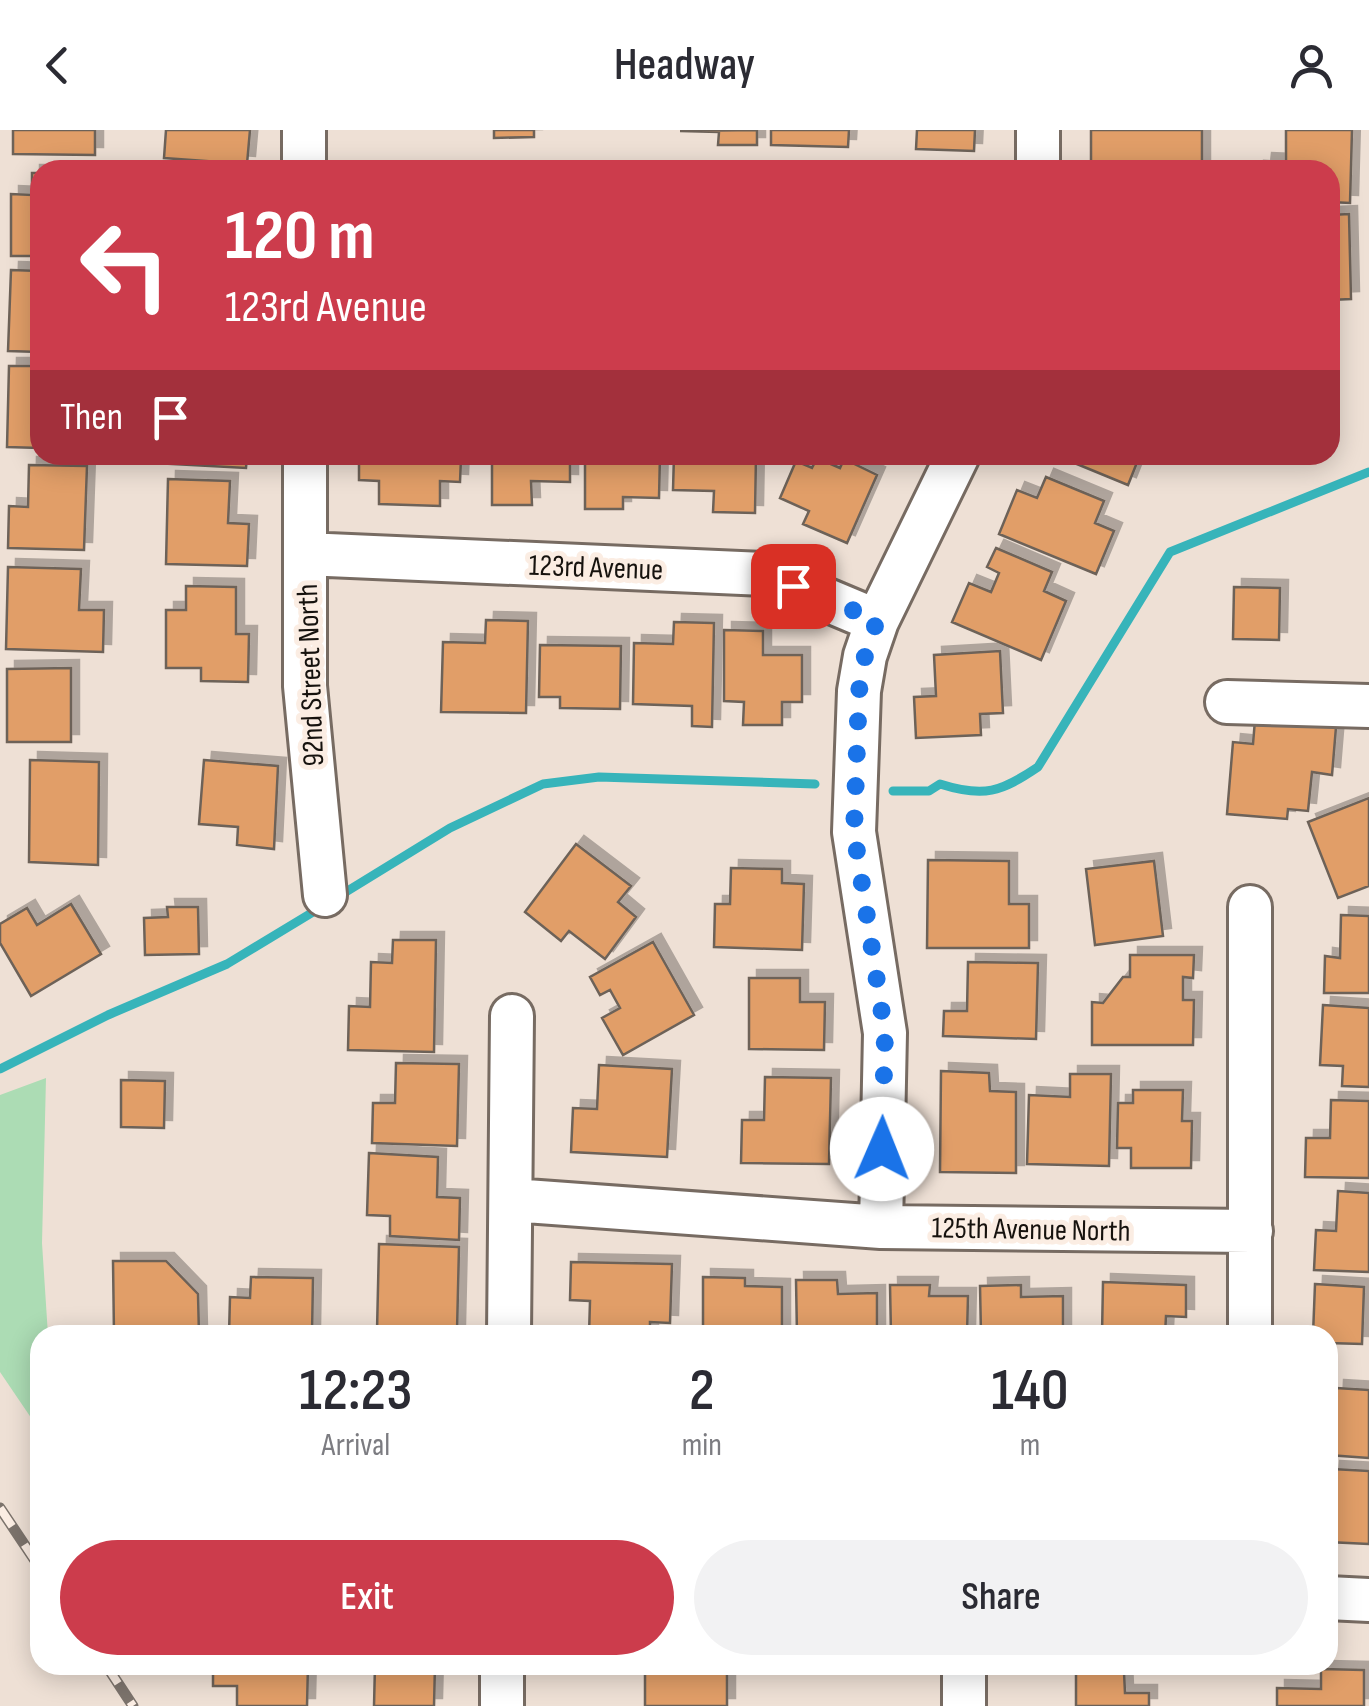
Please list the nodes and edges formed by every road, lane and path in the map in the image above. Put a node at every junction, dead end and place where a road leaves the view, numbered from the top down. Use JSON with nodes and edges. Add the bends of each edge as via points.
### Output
{"nodes":[{"id":1,"x":304,"y":130,"type":"edge"},
{"id":2,"x":1038,"y":130,"type":"edge"},
{"id":3,"x":304,"y":160,"type":"edge"},
{"id":4,"x":1038,"y":160,"type":"edge"},
{"id":5,"x":305,"y":465,"type":"edge"},
{"id":6,"x":953,"y":465,"type":"edge"},
{"id":7,"x":306,"y":554,"type":"junction"},
{"id":8,"x":877,"y":620,"type":"junction"},
{"id":9,"x":1227,"y":702,"type":"dead end"},
{"id":10,"x":1369,"y":706,"type":"edge"},
{"id":11,"x":325,"y":896,"type":"dead end"},
{"id":12,"x":1250,"y":907,"type":"dead end"},
{"id":13,"x":512,"y":1016,"type":"dead end"},
{"id":14,"x":512,"y":1200,"type":"junction"},
{"id":15,"x":881,"y":1227,"type":"junction"},
{"id":16,"x":1251,"y":1232,"type":"junction"},
{"id":17,"x":509,"y":1325,"type":"edge"},
{"id":18,"x":1250,"y":1325,"type":"edge"},
{"id":19,"x":1338,"y":1598,"type":"edge"},
{"id":20,"x":1369,"y":1600,"type":"edge"},
{"id":21,"x":502,"y":1675,"type":"edge"},
{"id":22,"x":964,"y":1675,"type":"edge"},
{"id":23,"x":502,"y":1706,"type":"edge"},
{"id":24,"x":964,"y":1706,"type":"edge"}],
"edges":[{"from":1,"to":3,"type":"street"},
{"from":2,"to":4,"type":"street"},
{"from":5,"to":7,"type":"street","name":"92nd Street North"},
{"from":6,"to":8,"type":"street"},
{"from":7,"to":8,"type":"street","name":"123rd Avenue","via":[[764,574]]},
{"from":7,"to":11,"type":"street","name":"92nd Street North","via":[[305,686]]},
{"from":8,"to":15,"type":"street","via":[[859,691],[854,832],[885,1033]]},
{"from":9,"to":10,"type":"street"},
{"from":12,"to":16,"type":"street"},
{"from":13,"to":14,"type":"street"},
{"from":14,"to":15,"type":"street","name":"125th Avenue North"},
{"from":14,"to":17,"type":"street"},
{"from":15,"to":16,"type":"street","name":"125th Avenue North"},
{"from":16,"to":18,"type":"street"},
{"from":19,"to":20,"type":"street"},
{"from":21,"to":23,"type":"street"},
{"from":22,"to":24,"type":"street"}]}
